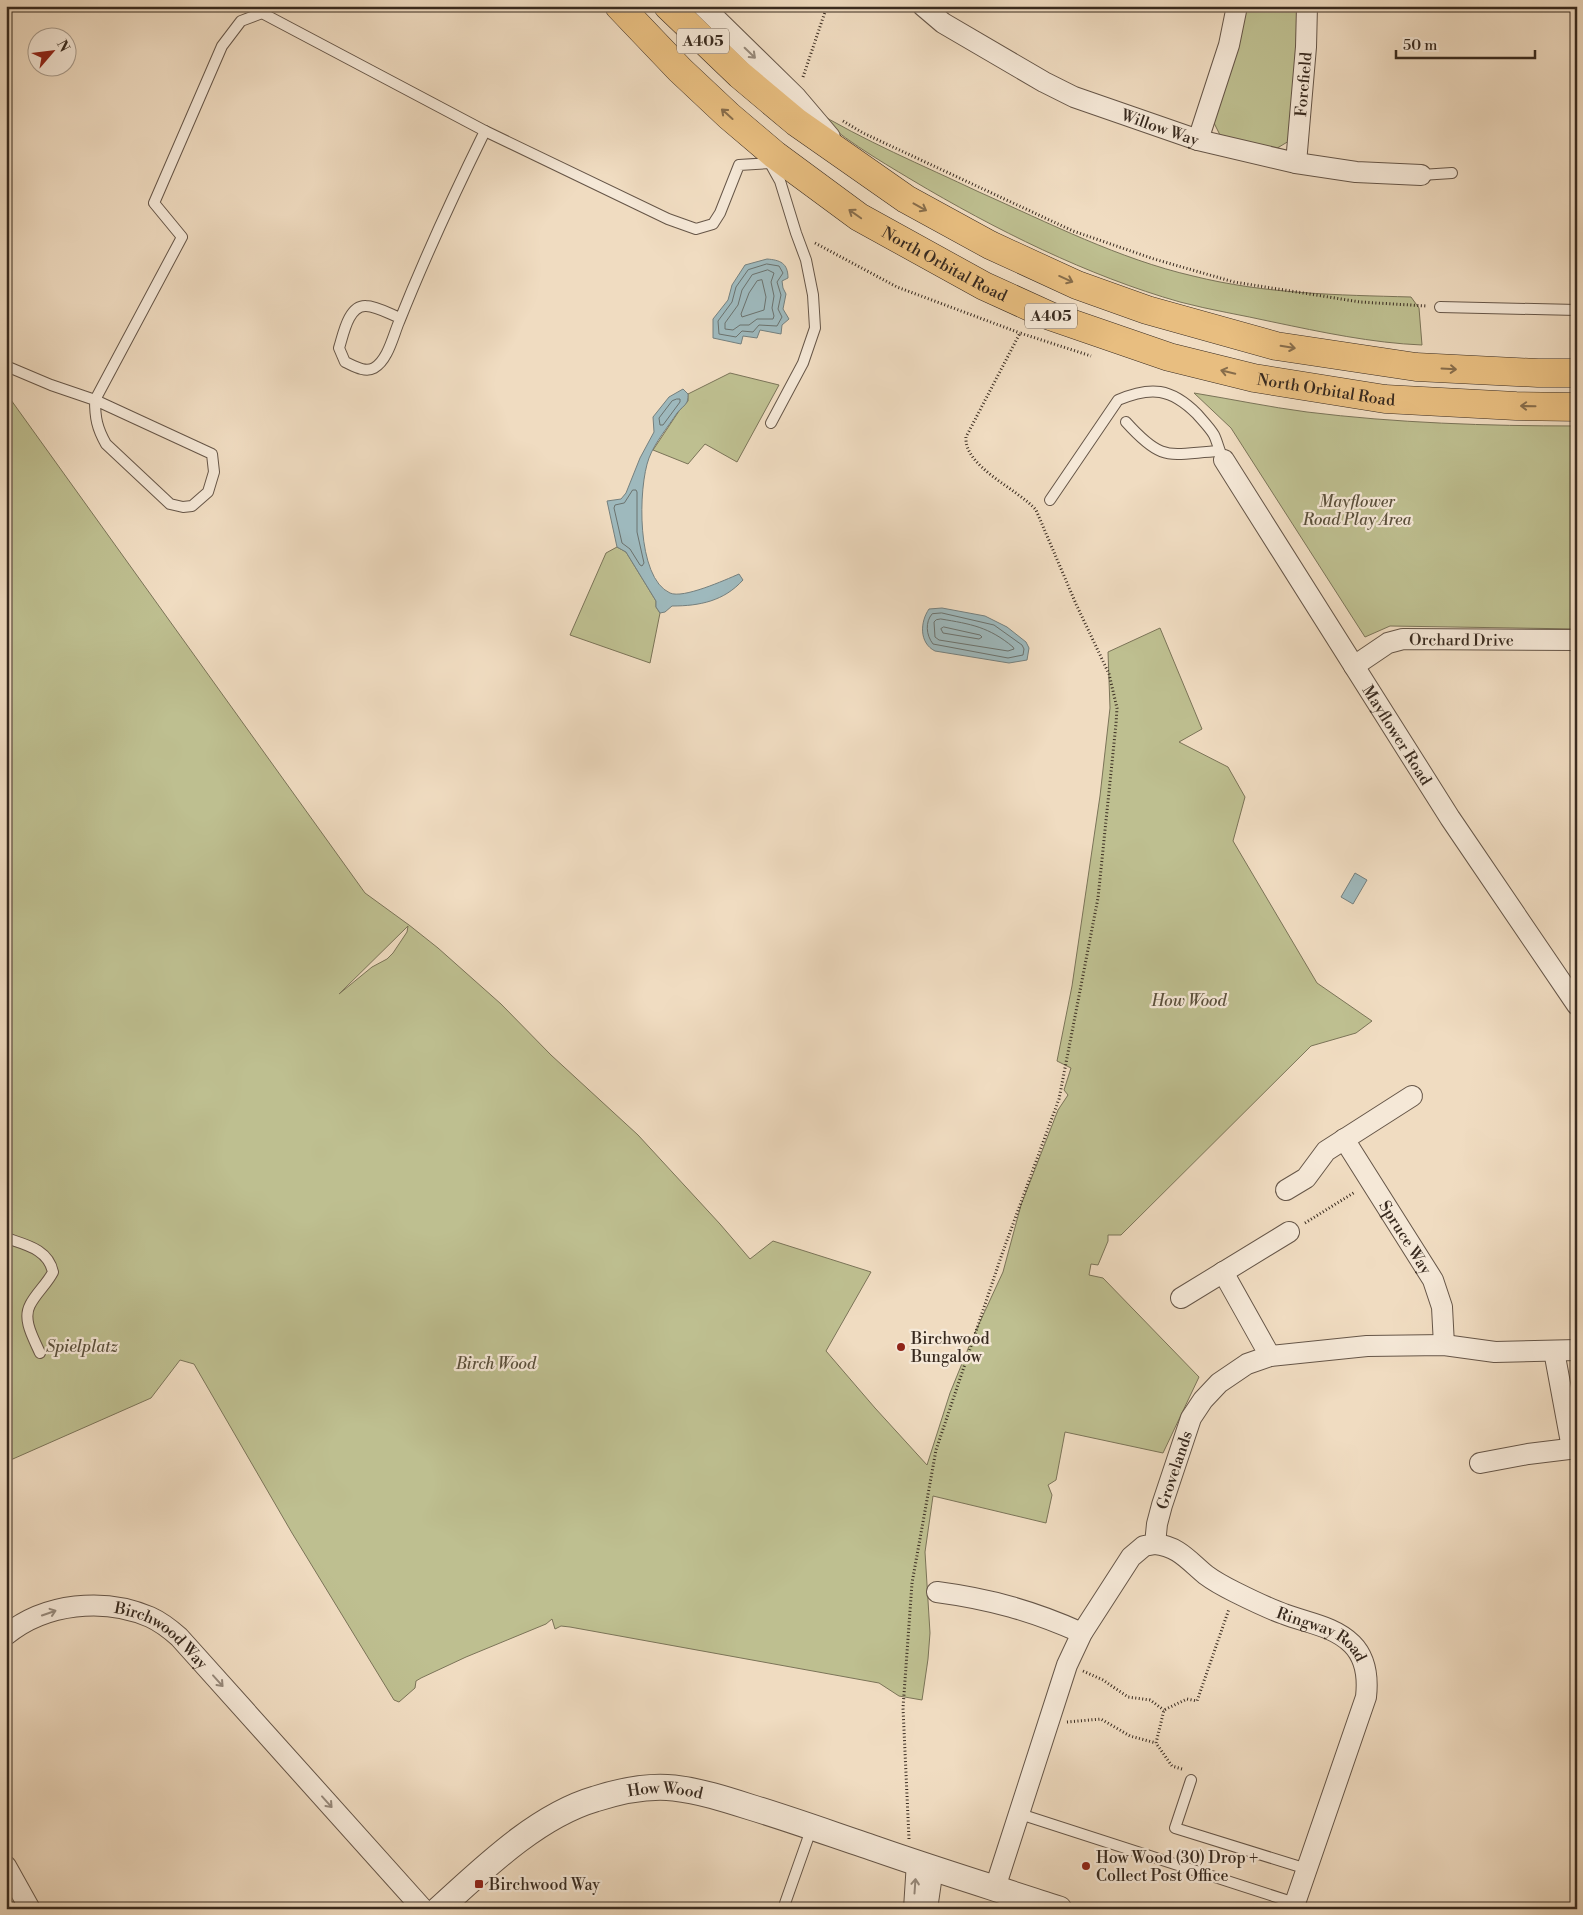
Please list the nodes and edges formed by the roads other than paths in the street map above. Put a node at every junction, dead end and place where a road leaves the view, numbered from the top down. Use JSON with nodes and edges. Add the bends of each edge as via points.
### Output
{"nodes":[{"id":1,"x":619,"y":6,"type":"edge"},
{"id":2,"x":668,"y":6,"type":"edge"},
{"id":3,"x":923,"y":6,"type":"edge"},
{"id":4,"x":1237,"y":6,"type":"edge"},
{"id":5,"x":1307,"y":6,"type":"edge"},
{"id":6,"x":712,"y":10,"type":"edge"},
{"id":7,"x":740,"y":75,"type":"junction"},
{"id":8,"x":485,"y":131,"type":"junction"},
{"id":9,"x":1198,"y":140,"type":"junction"},
{"id":10,"x":773,"y":159,"type":"junction"},
{"id":11,"x":851,"y":161,"type":"junction"},
{"id":12,"x":1296,"y":163,"type":"junction"},
{"id":13,"x":1452,"y":173,"type":"dead end"},
{"id":14,"x":1421,"y":175,"type":"joint"},
{"id":15,"x":1440,"y":307,"type":"road end"},
{"id":16,"x":1577,"y":310,"type":"edge"},
{"id":17,"x":400,"y":318,"type":"junction"},
{"id":18,"x":6,"y":366,"type":"edge"},
{"id":19,"x":1577,"y":373,"type":"edge"},
{"id":20,"x":95,"y":400,"type":"junction"},
{"id":21,"x":1577,"y":407,"type":"edge"},
{"id":22,"x":1126,"y":422,"type":"dead end"},
{"id":23,"x":772,"y":423,"type":"dead end"},
{"id":24,"x":1222,"y":456,"type":"junction"},
{"id":25,"x":1050,"y":500,"type":"dead end"},
{"id":26,"x":1577,"y":640,"type":"edge"},
{"id":27,"x":1354,"y":666,"type":"junction"},
{"id":28,"x":1577,"y":1005,"type":"edge"},
{"id":29,"x":1412,"y":1096,"type":"dead end"},
{"id":30,"x":1344,"y":1139,"type":"junction"},
{"id":31,"x":1286,"y":1190,"type":"dead end"},
{"id":32,"x":1289,"y":1232,"type":"road end"},
{"id":33,"x":6,"y":1238,"type":"edge"},
{"id":34,"x":1222,"y":1272,"type":"junction"},
{"id":35,"x":1181,"y":1298,"type":"dead end"},
{"id":36,"x":1444,"y":1345,"type":"junction"},
{"id":37,"x":1577,"y":1350,"type":"edge"},
{"id":38,"x":1554,"y":1352,"type":"junction"},
{"id":39,"x":40,"y":1354,"type":"dead end"},
{"id":40,"x":1270,"y":1356,"type":"junction"},
{"id":41,"x":1574,"y":1448,"type":"edge"},
{"id":42,"x":1480,"y":1464,"type":"dead end"},
{"id":43,"x":1155,"y":1544,"type":"junction"},
{"id":44,"x":937,"y":1592,"type":"dead end"},
{"id":45,"x":1082,"y":1633,"type":"junction"},
{"id":46,"x":6,"y":1635,"type":"edge"},
{"id":47,"x":1191,"y":1780,"type":"road end"},
{"id":48,"x":1020,"y":1814,"type":"junction"},
{"id":49,"x":812,"y":1826,"type":"junction"},
{"id":50,"x":920,"y":1863,"type":"junction"},
{"id":51,"x":6,"y":1866,"type":"edge"},
{"id":52,"x":1307,"y":1869,"type":"junction"},
{"id":53,"x":995,"y":1888,"type":"junction"},
{"id":54,"x":1294,"y":1906,"type":"edge"},
{"id":55,"x":30,"y":1909,"type":"edge"},
{"id":56,"x":423,"y":1909,"type":"edge"},
{"id":57,"x":439,"y":1909,"type":"edge"},
{"id":58,"x":783,"y":1909,"type":"edge"},
{"id":59,"x":914,"y":1909,"type":"edge"},
{"id":60,"x":927,"y":1909,"type":"edge"},
{"id":61,"x":1059,"y":1909,"type":"edge"}],
"edges":[{"from":10,"to":1,"type":"highway","name":"North Orbital Road","number":"A405","one_way":true},
{"from":2,"to":7,"type":"highway","number":"A405"},
{"from":3,"to":9,"type":"street","name":"Willow Way","via":[[943,23],[1066,93]]},
{"from":4,"to":9,"type":"street","via":[[1229,46]]},
{"from":5,"to":12,"type":"street","name":"Forefield"},
{"from":6,"to":11,"type":"street","one_way":true,"via":[[796,97]]},
{"from":7,"to":10,"type":"highway","via":[[753,109],[773,133]]},
{"from":7,"to":11,"type":"highway","number":"A405","via":[[796,122]]},
{"from":8,"to":10,"type":"lane","via":[[668,219],[696,229],[713,224],[739,165]]},
{"from":8,"to":17,"type":"lane"},
{"from":8,"to":20,"type":"lane","via":[[262,13],[241,21],[222,46],[154,202],[182,237]]},
{"from":9,"to":12,"type":"street","name":"Willow Way"},
{"from":21,"to":10,"type":"highway","name":"North Orbital Road","number":"A405","one_way":true,"via":[[1385,399],[1254,378],[1169,357],[1050,316],[984,286],[859,217]]},
{"from":10,"to":23,"type":"lane","via":[[806,260],[815,328],[802,363]]},
{"from":11,"to":19,"type":"highway","number":"A405","one_way":true,"via":[[906,199],[990,245],[1077,284],[1193,324],[1276,346],[1416,367]]},
{"from":12,"to":14,"type":"street","name":"Willow Way","via":[[1356,172]]},
{"from":13,"to":14,"type":"lane"},
{"from":15,"to":16,"type":"lane"},
{"from":17,"to":17,"type":"lane","via":[[381,363],[366,371],[345,362],[339,348],[354,311],[366,306]]},
{"from":18,"to":20,"type":"lane"},
{"from":20,"to":20,"type":"lane","via":[[212,454],[214,472],[208,492],[192,506],[170,504],[106,444],[95,417]]},
{"from":22,"to":24,"type":"lane","via":[[1150,446],[1164,453]]},
{"from":24,"to":25,"type":"lane","via":[[1214,436],[1188,405],[1161,391],[1133,394],[1118,400]]},
{"from":24,"to":27,"type":"street","name":"Mayflower Road"},
{"from":26,"to":27,"type":"street","name":"Orchard Drive","via":[[1403,639],[1388,643]]},
{"from":27,"to":28,"type":"street","name":"Mayflower Road","via":[[1450,818]]},
{"from":29,"to":30,"type":"street"},
{"from":30,"to":31,"type":"street","via":[[1326,1151],[1306,1178]]},
{"from":30,"to":36,"type":"street","name":"Spruce Way","via":[[1439,1292]]},
{"from":32,"to":34,"type":"street"},
{"from":33,"to":39,"type":"lane","via":[[41,1252],[51,1264],[53,1272],[30,1304],[27,1316]]},
{"from":34,"to":35,"type":"street"},
{"from":34,"to":40,"type":"street"},
{"from":36,"to":38,"type":"street","name":"Grovelands","via":[[1496,1352]]},
{"from":36,"to":40,"type":"street","name":"Grovelands","via":[[1367,1346]]},
{"from":37,"to":38,"type":"street","name":"Grovelands"},
{"from":38,"to":41,"type":"street"},
{"from":40,"to":43,"type":"street","name":"Grovelands","via":[[1247,1364],[1219,1383],[1203,1400],[1192,1418],[1162,1505]]},
{"from":41,"to":42,"type":"street"},
{"from":43,"to":45,"type":"street","via":[[1144,1546],[1131,1557]]},
{"from":43,"to":52,"type":"street","name":"Ringway Road","via":[[1168,1545],[1235,1592],[1343,1636],[1354,1646],[1365,1668],[1368,1680],[1366,1698]]},
{"from":44,"to":45,"type":"street","via":[[1004,1603]]},
{"from":45,"to":48,"type":"street","via":[[1048,1723]]},
{"from":46,"to":56,"type":"street","name":"Birchwood Way","one_way":true,"via":[[33,1618],[60,1609],[86,1606],[129,1611],[164,1625],[179,1637]]},
{"from":47,"to":52,"type":"lane","via":[[1176,1828]]},
{"from":48,"to":53,"type":"street"},
{"from":48,"to":54,"type":"lane"},
{"from":49,"to":50,"type":"street","name":"How Wood"},
{"from":49,"to":57,"type":"street","name":"How Wood","via":[[704,1792],[672,1788],[623,1791],[564,1810],[536,1827]]},
{"from":49,"to":58,"type":"lane"},
{"from":50,"to":53,"type":"street","name":"How Wood"},
{"from":59,"to":50,"type":"street","one_way":true},
{"from":50,"to":60,"type":"street"},
{"from":51,"to":55,"type":"street"},
{"from":52,"to":54,"type":"street","name":"Ringway Road"},
{"from":53,"to":61,"type":"street","name":"How Wood"}]}
